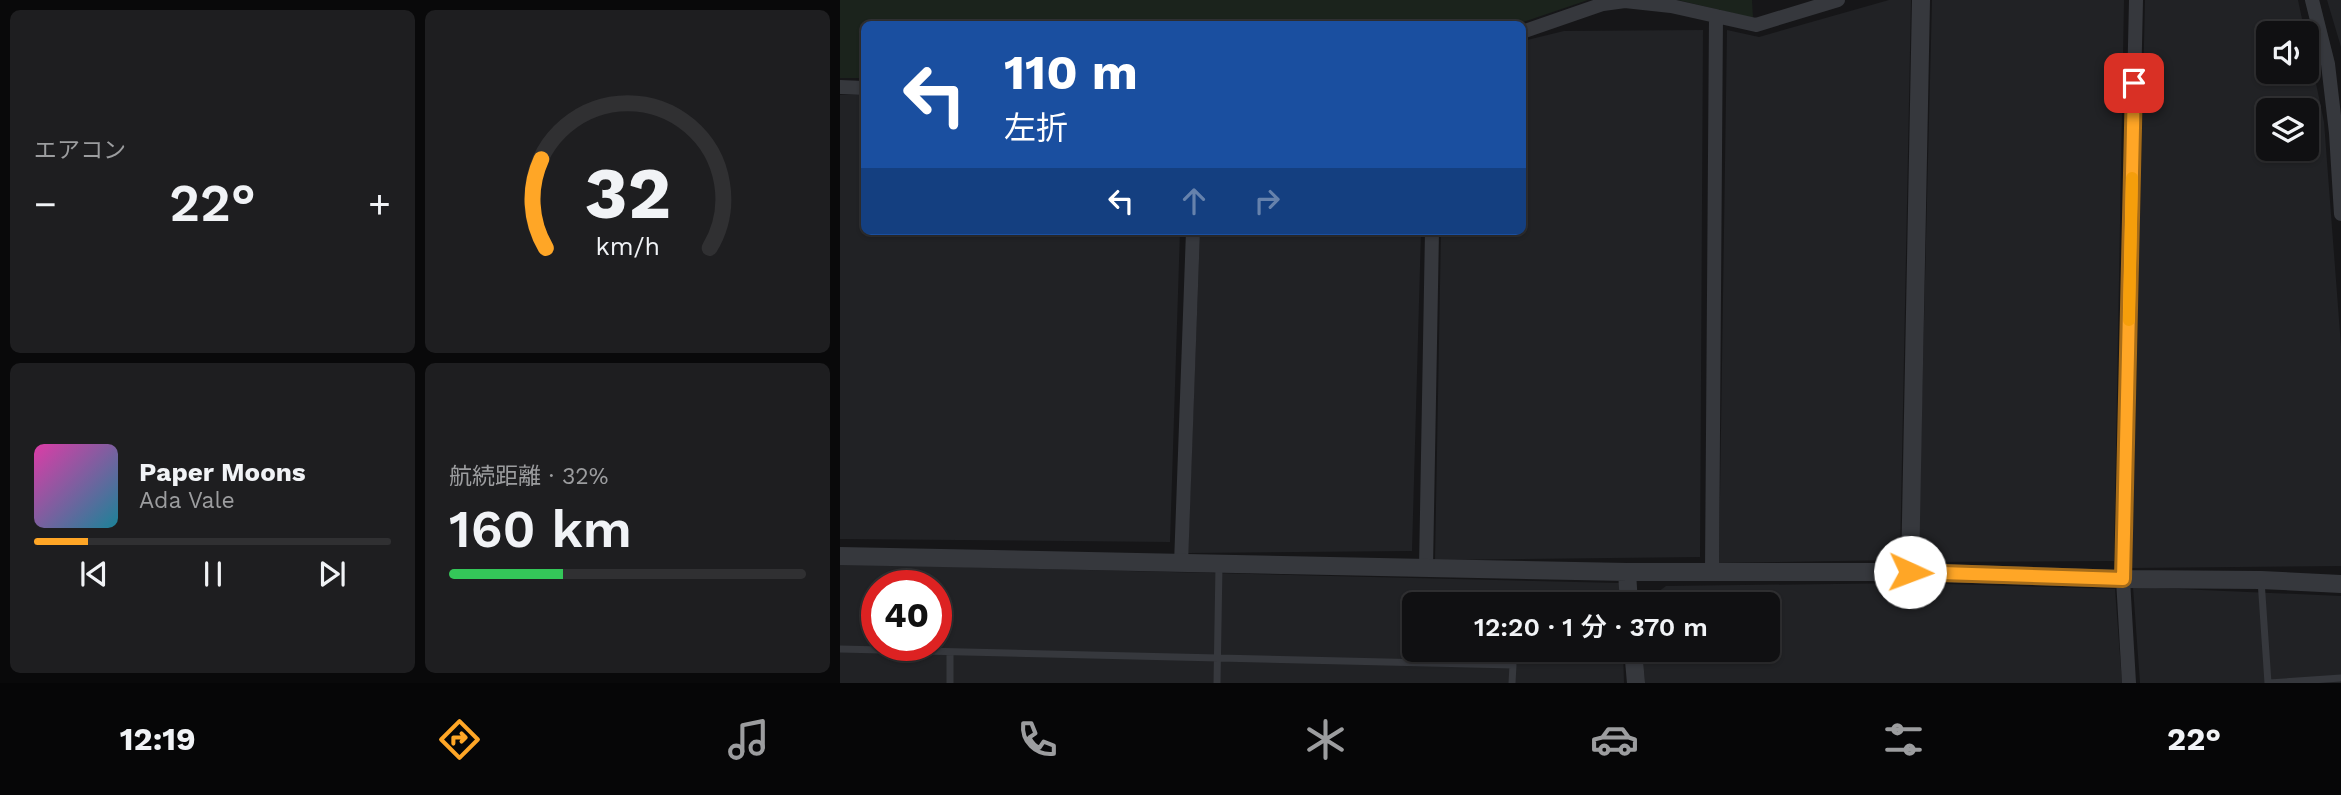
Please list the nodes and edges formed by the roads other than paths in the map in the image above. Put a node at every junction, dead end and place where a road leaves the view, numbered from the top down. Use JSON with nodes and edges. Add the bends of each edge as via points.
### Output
{"nodes":[{"id":1,"x":1838,"y":0,"type":"edge"},
{"id":2,"x":1922,"y":0,"type":"edge"},
{"id":3,"x":2136,"y":0,"type":"edge"},
{"id":4,"x":2312,"y":0,"type":"edge"},
{"id":5,"x":1716,"y":16,"type":"junction"},
{"id":6,"x":1526,"y":31,"type":"edge"},
{"id":7,"x":840,"y":87,"type":"edge"},
{"id":8,"x":861,"y":88,"type":"edge"},
{"id":9,"x":2341,"y":214,"type":"edge"},
{"id":10,"x":1193,"y":235,"type":"edge"},
{"id":11,"x":1432,"y":235,"type":"edge"},
{"id":12,"x":840,"y":556,"type":"edge"},
{"id":13,"x":1181,"y":564,"type":"junction"},
{"id":14,"x":1219,"y":564,"type":"junction"},
{"id":15,"x":1426,"y":568,"type":"junction"},
{"id":16,"x":1627,"y":572,"type":"junction"},
{"id":17,"x":1712,"y":572,"type":"junction"},
{"id":18,"x":1910,"y":572,"type":"junction"},
{"id":19,"x":2123,"y":579,"type":"junction"},
{"id":20,"x":2260,"y":580,"type":"junction"},
{"id":21,"x":2341,"y":584,"type":"edge"},
{"id":22,"x":1628,"y":592,"type":"edge"},
{"id":23,"x":840,"y":649,"type":"edge"},
{"id":24,"x":861,"y":650,"type":"edge"},
{"id":25,"x":952,"y":652,"type":"edge"},
{"id":26,"x":1217,"y":657,"type":"junction"},
{"id":27,"x":950,"y":661,"type":"edge"},
{"id":28,"x":1634,"y":662,"type":"edge"},
{"id":29,"x":2341,"y":678,"type":"edge"},
{"id":30,"x":950,"y":683,"type":"edge"},
{"id":31,"x":1217,"y":683,"type":"edge"},
{"id":32,"x":1513,"y":683,"type":"edge"},
{"id":33,"x":1636,"y":683,"type":"edge"},
{"id":34,"x":2129,"y":683,"type":"edge"},
{"id":35,"x":2269,"y":683,"type":"edge"}],
"edges":[{"from":1,"to":5,"type":"street","via":[[1756,25]]},
{"from":2,"to":18,"type":"street"},
{"from":3,"to":19,"type":"street"},
{"from":4,"to":9,"type":"street","via":[[2328,64]]},
{"from":5,"to":6,"type":"street","via":[[1625,1]]},
{"from":5,"to":17,"type":"street"},
{"from":7,"to":8,"type":"street"},
{"from":10,"to":13,"type":"street"},
{"from":11,"to":15,"type":"street"},
{"from":12,"to":13,"type":"street"},
{"from":13,"to":14,"type":"street"},
{"from":14,"to":15,"type":"street"},
{"from":14,"to":26,"type":"lane"},
{"from":15,"to":16,"type":"street"},
{"from":16,"to":17,"type":"street"},
{"from":16,"to":22,"type":"street"},
{"from":17,"to":18,"type":"street"},
{"from":18,"to":19,"type":"street"},
{"from":19,"to":20,"type":"street"},
{"from":19,"to":34,"type":"street"},
{"from":20,"to":21,"type":"street"},
{"from":20,"to":35,"type":"lane"},
{"from":23,"to":24,"type":"lane"},
{"from":25,"to":26,"type":"lane"},
{"from":26,"to":31,"type":"lane"},
{"from":26,"to":32,"type":"lane","via":[[1513,665]]},
{"from":27,"to":30,"type":"lane"},
{"from":28,"to":33,"type":"street"},
{"from":29,"to":35,"type":"lane"}]}
